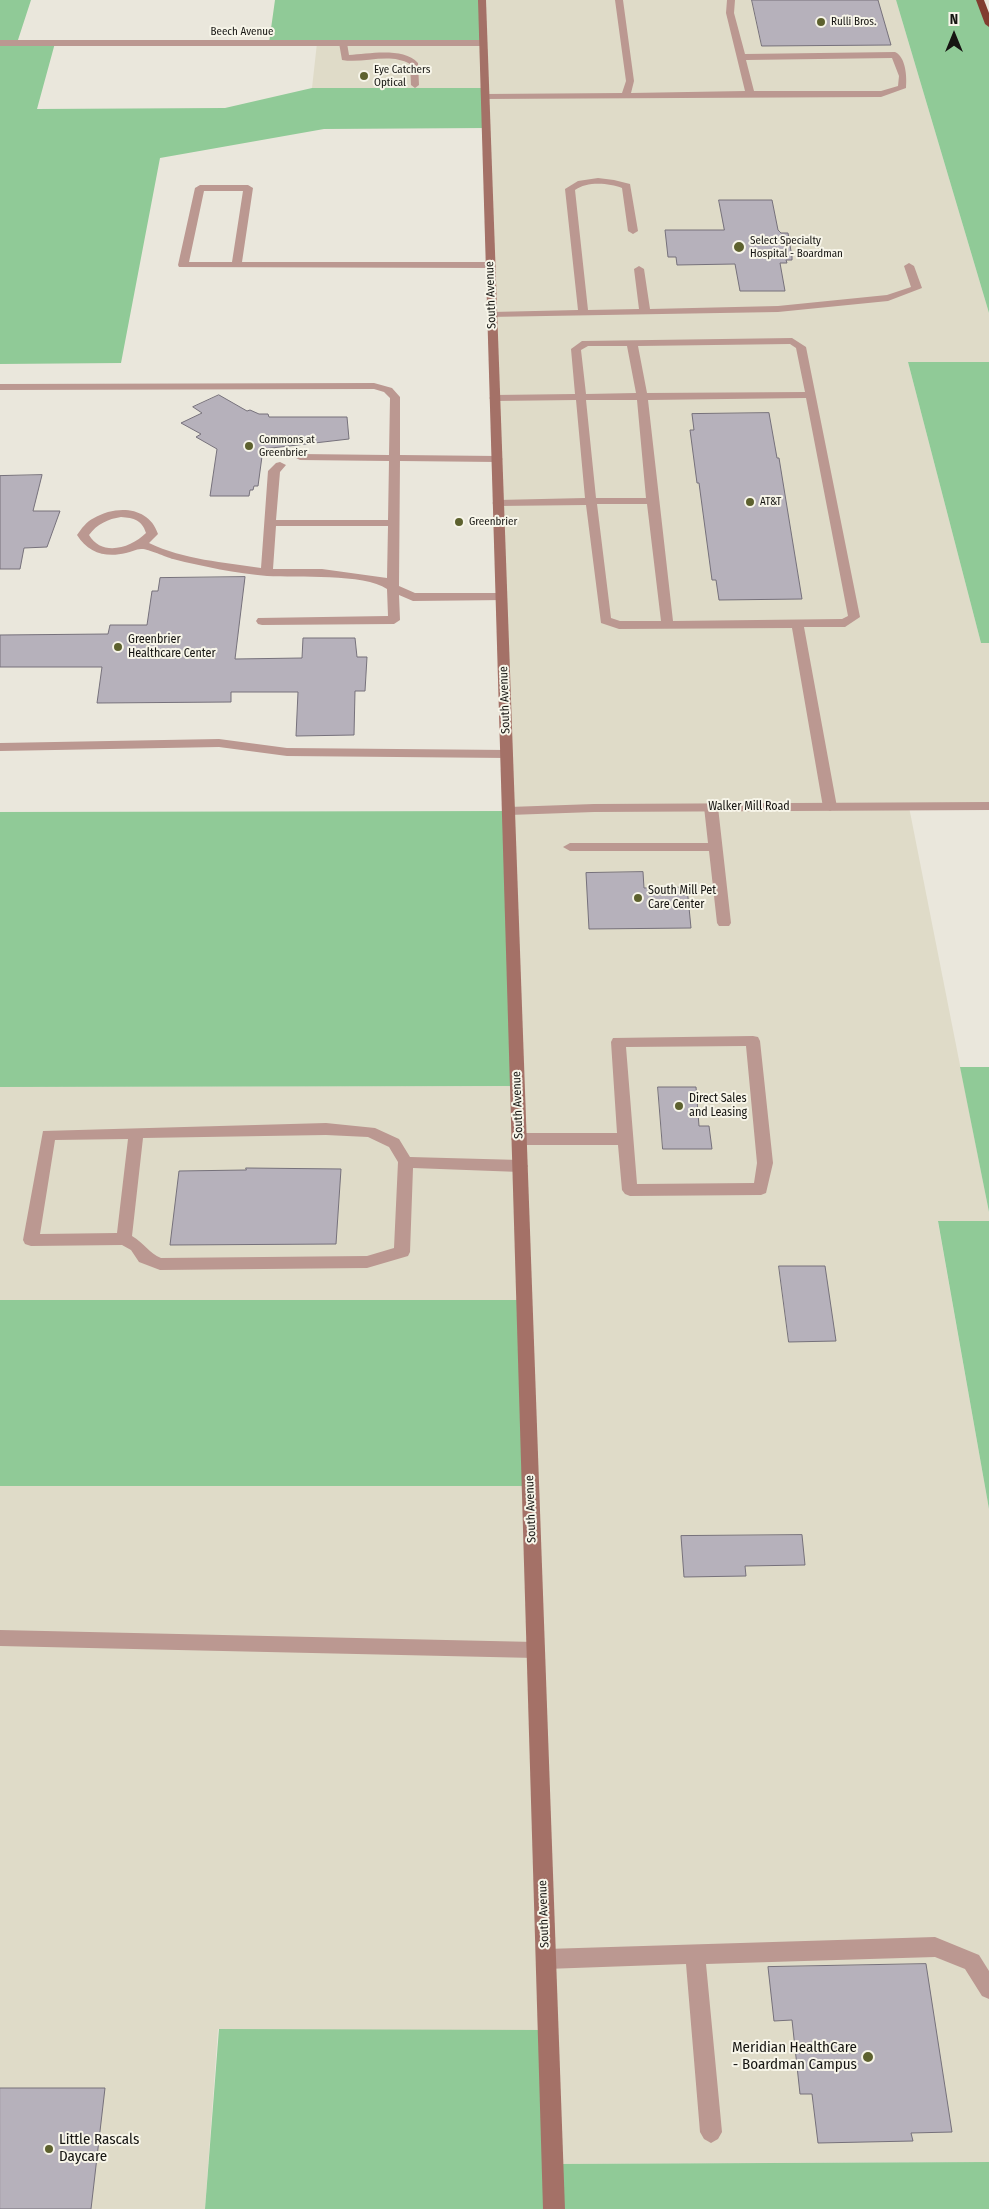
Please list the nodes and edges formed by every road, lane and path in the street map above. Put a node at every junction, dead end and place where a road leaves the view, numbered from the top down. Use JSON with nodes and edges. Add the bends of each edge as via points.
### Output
{"nodes":[{"id":1,"x":482,"y":0,"type":"edge"},
{"id":2,"x":619,"y":0,"type":"edge"},
{"id":3,"x":731,"y":0,"type":"edge"},
{"id":4,"x":980,"y":0,"type":"edge"},
{"id":5,"x":989,"y":24,"type":"edge"},
{"id":6,"x":483,"y":42,"type":"junction"},
{"id":7,"x":0,"y":43,"type":"edge"},
{"id":8,"x":343,"y":43,"type":"junction"},
{"id":9,"x":376,"y":43,"type":"junction"},
{"id":10,"x":741,"y":56,"type":"junction"},
{"id":11,"x":375,"y":57,"type":"junction"},
{"id":12,"x":415,"y":85,"type":"dead end"},
{"id":13,"x":750,"y":94,"type":"junction"},
{"id":14,"x":485,"y":96,"type":"junction"},
{"id":15,"x":625,"y":96,"type":"junction"},
{"id":16,"x":633,"y":231,"type":"dead end"},
{"id":17,"x":237,"y":265,"type":"junction"},
{"id":18,"x":490,"y":265,"type":"junction"},
{"id":19,"x":909,"y":266,"type":"dead end"},
{"id":20,"x":639,"y":269,"type":"dead end"},
{"id":21,"x":645,"y":312,"type":"junction"},
{"id":22,"x":583,"y":313,"type":"junction"},
{"id":23,"x":492,"y":315,"type":"junction"},
{"id":24,"x":632,"y":343,"type":"junction"},
{"id":25,"x":0,"y":387,"type":"edge"},
{"id":26,"x":811,"y":395,"type":"junction"},
{"id":27,"x":581,"y":397,"type":"junction"},
{"id":28,"x":642,"y":397,"type":"junction"},
{"id":29,"x":494,"y":398,"type":"junction"},
{"id":30,"x":300,"y":457,"type":"dead end"},
{"id":31,"x":393,"y":458,"type":"junction"},
{"id":32,"x":496,"y":459,"type":"junction"},
{"id":33,"x":280,"y":465,"type":"dead end"},
{"id":34,"x":591,"y":501,"type":"junction"},
{"id":35,"x":652,"y":501,"type":"junction"},
{"id":36,"x":498,"y":503,"type":"junction"},
{"id":37,"x":270,"y":523,"type":"junction"},
{"id":38,"x":393,"y":523,"type":"junction"},
{"id":39,"x":142,"y":544,"type":"junction"},
{"id":40,"x":267,"y":572,"type":"junction"},
{"id":41,"x":393,"y":588,"type":"junction"},
{"id":42,"x":501,"y":597,"type":"junction"},
{"id":43,"x":262,"y":620,"type":"dead end"},
{"id":44,"x":667,"y":624,"type":"junction"},
{"id":45,"x":796,"y":624,"type":"junction"},
{"id":46,"x":0,"y":747,"type":"edge"},
{"id":47,"x":507,"y":754,"type":"junction"},
{"id":48,"x":989,"y":806,"type":"edge"},
{"id":49,"x":830,"y":807,"type":"junction"},
{"id":50,"x":711,"y":808,"type":"junction"},
{"id":51,"x":509,"y":811,"type":"junction"},
{"id":52,"x":716,"y":846,"type":"junction"},
{"id":53,"x":570,"y":847,"type":"dead end"},
{"id":54,"x":724,"y":923,"type":"dead end"},
{"id":55,"x":136,"y":1133,"type":"junction"},
{"id":56,"x":519,"y":1139,"type":"junction"},
{"id":57,"x":625,"y":1139,"type":"junction"},
{"id":58,"x":406,"y":1162,"type":"junction"},
{"id":59,"x":520,"y":1166,"type":"junction"},
{"id":60,"x":124,"y":1239,"type":"junction"},
{"id":61,"x":0,"y":1638,"type":"edge"},
{"id":62,"x":535,"y":1650,"type":"junction"},
{"id":63,"x":695,"y":1954,"type":"junction"},
{"id":64,"x":546,"y":1958,"type":"junction"},
{"id":65,"x":989,"y":1989,"type":"edge"},
{"id":66,"x":711,"y":2132,"type":"dead end"},
{"id":67,"x":554,"y":2209,"type":"edge"}],
"edges":[{"from":1,"to":6,"type":"main road","name":"South Avenue"},
{"from":2,"to":15,"type":"street","via":[[630,81]]},
{"from":3,"to":10,"type":"street","via":[[730,13]]},
{"from":4,"to":5,"type":"highway"},
{"from":6,"to":9,"type":"street","name":"Beech Avenue"},
{"from":6,"to":14,"type":"main road","name":"South Avenue"},
{"from":7,"to":8,"type":"street","name":"Beech Avenue"},
{"from":8,"to":9,"type":"street","name":"Beech Avenue"},
{"from":8,"to":11,"type":"street","via":[[345,58]]},
{"from":9,"to":11,"type":"street"},
{"from":10,"to":13,"type":"street"},
{"from":10,"to":13,"type":"street","via":[[894,55],[903,76],[902,88],[881,94]]},
{"from":11,"to":12,"type":"street","via":[[410,59],[414,63]]},
{"from":13,"to":15,"type":"street"},
{"from":14,"to":15,"type":"street"},
{"from":14,"to":18,"type":"main road","name":"South Avenue"},
{"from":16,"to":22,"type":"street","via":[[627,186],[619,182],[592,181],[570,189]]},
{"from":17,"to":17,"type":"street","via":[[183,265],[200,188],[248,188]]},
{"from":17,"to":18,"type":"street"},
{"from":18,"to":23,"type":"main road","name":"South Avenue"},
{"from":19,"to":21,"type":"street","via":[[918,288],[888,298],[778,309]]},
{"from":20,"to":21,"type":"street"},
{"from":21,"to":22,"type":"street"},
{"from":22,"to":23,"type":"street"},
{"from":23,"to":29,"type":"main road","name":"South Avenue"},
{"from":24,"to":26,"type":"street","via":[[792,341],[801,347]]},
{"from":24,"to":27,"type":"street","via":[[586,343],[576,349]]},
{"from":24,"to":28,"type":"street"},
{"from":25,"to":31,"type":"street","via":[[374,386],[388,390],[395,397]]},
{"from":26,"to":28,"type":"street"},
{"from":26,"to":45,"type":"street","via":[[854,617],[846,623]]},
{"from":27,"to":28,"type":"street"},
{"from":27,"to":29,"type":"street"},
{"from":27,"to":34,"type":"street"},
{"from":28,"to":35,"type":"street"},
{"from":29,"to":32,"type":"main road","name":"South Avenue"},
{"from":30,"to":31,"type":"street"},
{"from":31,"to":32,"type":"street"},
{"from":31,"to":38,"type":"street"},
{"from":32,"to":36,"type":"main road","name":"South Avenue"},
{"from":33,"to":37,"type":"street","via":[[274,471]]},
{"from":34,"to":35,"type":"street"},
{"from":34,"to":36,"type":"street"},
{"from":34,"to":44,"type":"street","via":[[605,620],[619,625]]},
{"from":35,"to":44,"type":"street"},
{"from":36,"to":42,"type":"main road","name":"South Avenue"},
{"from":37,"to":38,"type":"street"},
{"from":37,"to":40,"type":"street"},
{"from":38,"to":41,"type":"street"},
{"from":39,"to":39,"type":"street","via":[[152,534],[152,527],[135,515],[107,515],[86,527],[83,535],[94,548],[107,552],[122,552]]},
{"from":39,"to":40,"type":"street","via":[[168,554]]},
{"from":40,"to":41,"type":"street","via":[[322,573],[382,580]]},
{"from":41,"to":42,"type":"street","via":[[413,597]]},
{"from":41,"to":43,"type":"street","via":[[394,620]]},
{"from":42,"to":47,"type":"main road","name":"South Avenue"},
{"from":44,"to":45,"type":"street"},
{"from":45,"to":49,"type":"street"},
{"from":46,"to":47,"type":"street","via":[[219,743],[287,752]]},
{"from":47,"to":51,"type":"main road","name":"South Avenue"},
{"from":48,"to":49,"type":"street","name":"Walker Mill Road"},
{"from":49,"to":50,"type":"street","name":"Walker Mill Road"},
{"from":50,"to":51,"type":"street","name":"Walker Mill Road"},
{"from":50,"to":52,"type":"street"},
{"from":51,"to":56,"type":"main road","name":"South Avenue"},
{"from":52,"to":53,"type":"street"},
{"from":52,"to":54,"type":"street"},
{"from":55,"to":58,"type":"street","via":[[326,1129],[370,1132],[394,1143]]},
{"from":55,"to":60,"type":"street"},
{"from":55,"to":60,"type":"street","via":[[48,1135],[31,1240]]},
{"from":56,"to":57,"type":"street"},
{"from":56,"to":59,"type":"main road","name":"South Avenue"},
{"from":57,"to":57,"type":"street","via":[[630,1190],[761,1189],[765,1163],[753,1041],[618,1042]]},
{"from":58,"to":59,"type":"street"},
{"from":58,"to":60,"type":"street","via":[[402,1252],[367,1262],[160,1264],[145,1258],[138,1246]]},
{"from":59,"to":62,"type":"main road","name":"South Avenue"},
{"from":61,"to":62,"type":"street"},
{"from":62,"to":64,"type":"main road","name":"South Avenue"},
{"from":63,"to":64,"type":"street"},
{"from":63,"to":65,"type":"street","via":[[935,1947],[972,1962]]},
{"from":63,"to":66,"type":"street"},
{"from":64,"to":67,"type":"main road","name":"South Avenue"}]}
